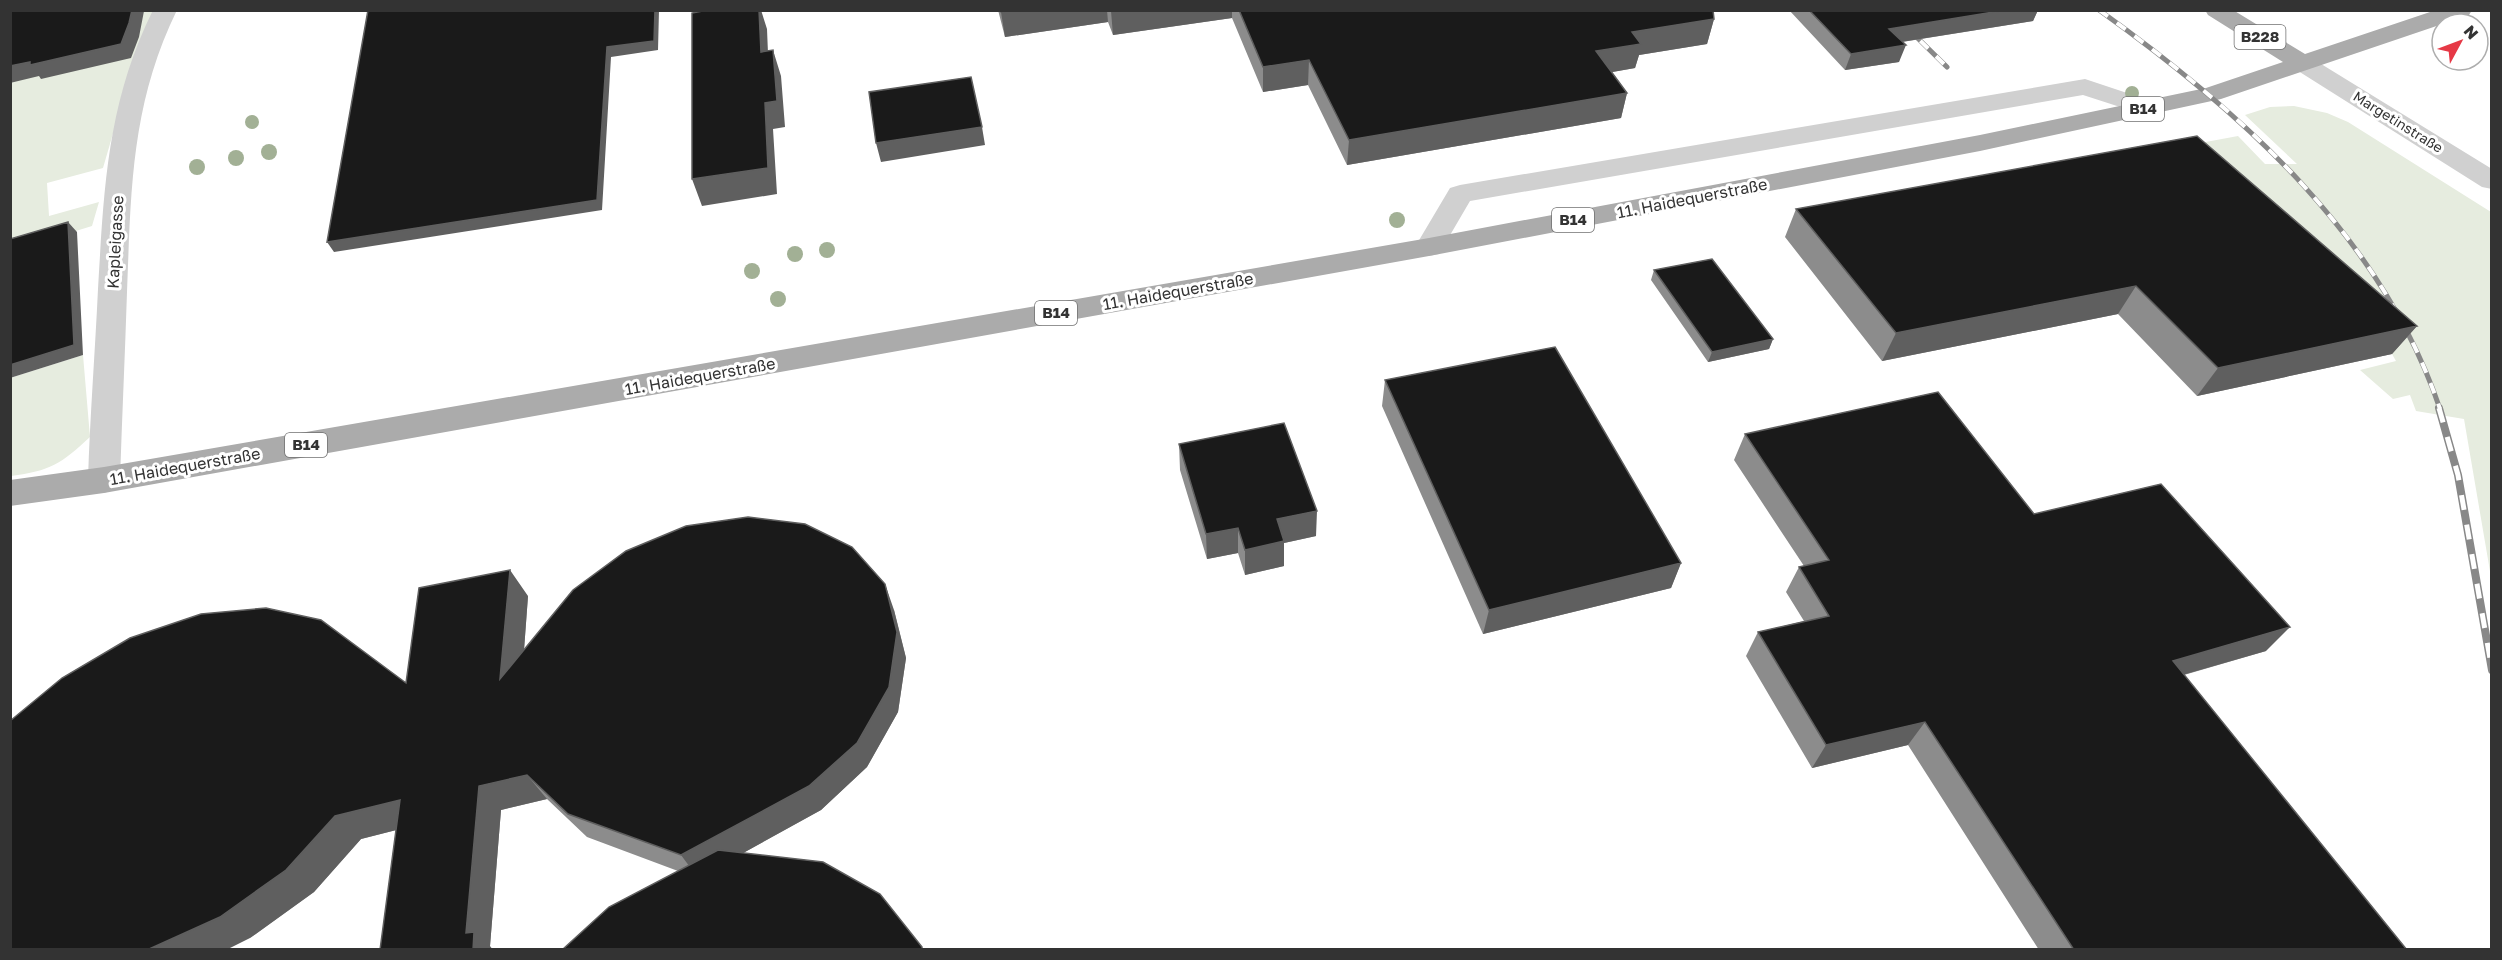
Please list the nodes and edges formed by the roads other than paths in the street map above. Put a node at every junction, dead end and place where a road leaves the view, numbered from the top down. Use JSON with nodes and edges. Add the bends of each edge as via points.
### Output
{"nodes":[{"id":1,"x":165,"y":10,"type":"edge"},
{"id":2,"x":2216,"y":10,"type":"edge"},
{"id":3,"x":2461,"y":10,"type":"edge"},
{"id":4,"x":2304,"y":64,"type":"junction"},
{"id":5,"x":2148,"y":108,"type":"junction"},
{"id":6,"x":2492,"y":181,"type":"edge"},
{"id":7,"x":1429,"y":247,"type":"junction"},
{"id":8,"x":105,"y":480,"type":"junction"},
{"id":9,"x":10,"y":493,"type":"edge"}],
"edges":[{"from":1,"to":8,"type":"street","name":"Kapleigasse","via":[[134,87],[118,170]]},
{"from":2,"to":4,"type":"main road","number":"B228"},
{"from":3,"to":4,"type":"main road","number":"B14"},
{"from":4,"to":5,"type":"main road","name":"11. Haidequerstraße","number":"B14","via":[[2212,94]]},
{"from":4,"to":6,"type":"street","name":"Margetinstraße"},
{"from":5,"to":7,"type":"main road","name":"11. Haidequerstraße","number":"B14"},
{"from":5,"to":7,"type":"street","via":[[2085,87],[1460,194]]},
{"from":7,"to":8,"type":"main road","name":"11. Haidequerstraße","number":"B14"},
{"from":8,"to":9,"type":"main road","name":"11. Haidequerstraße","number":"B14"}]}
